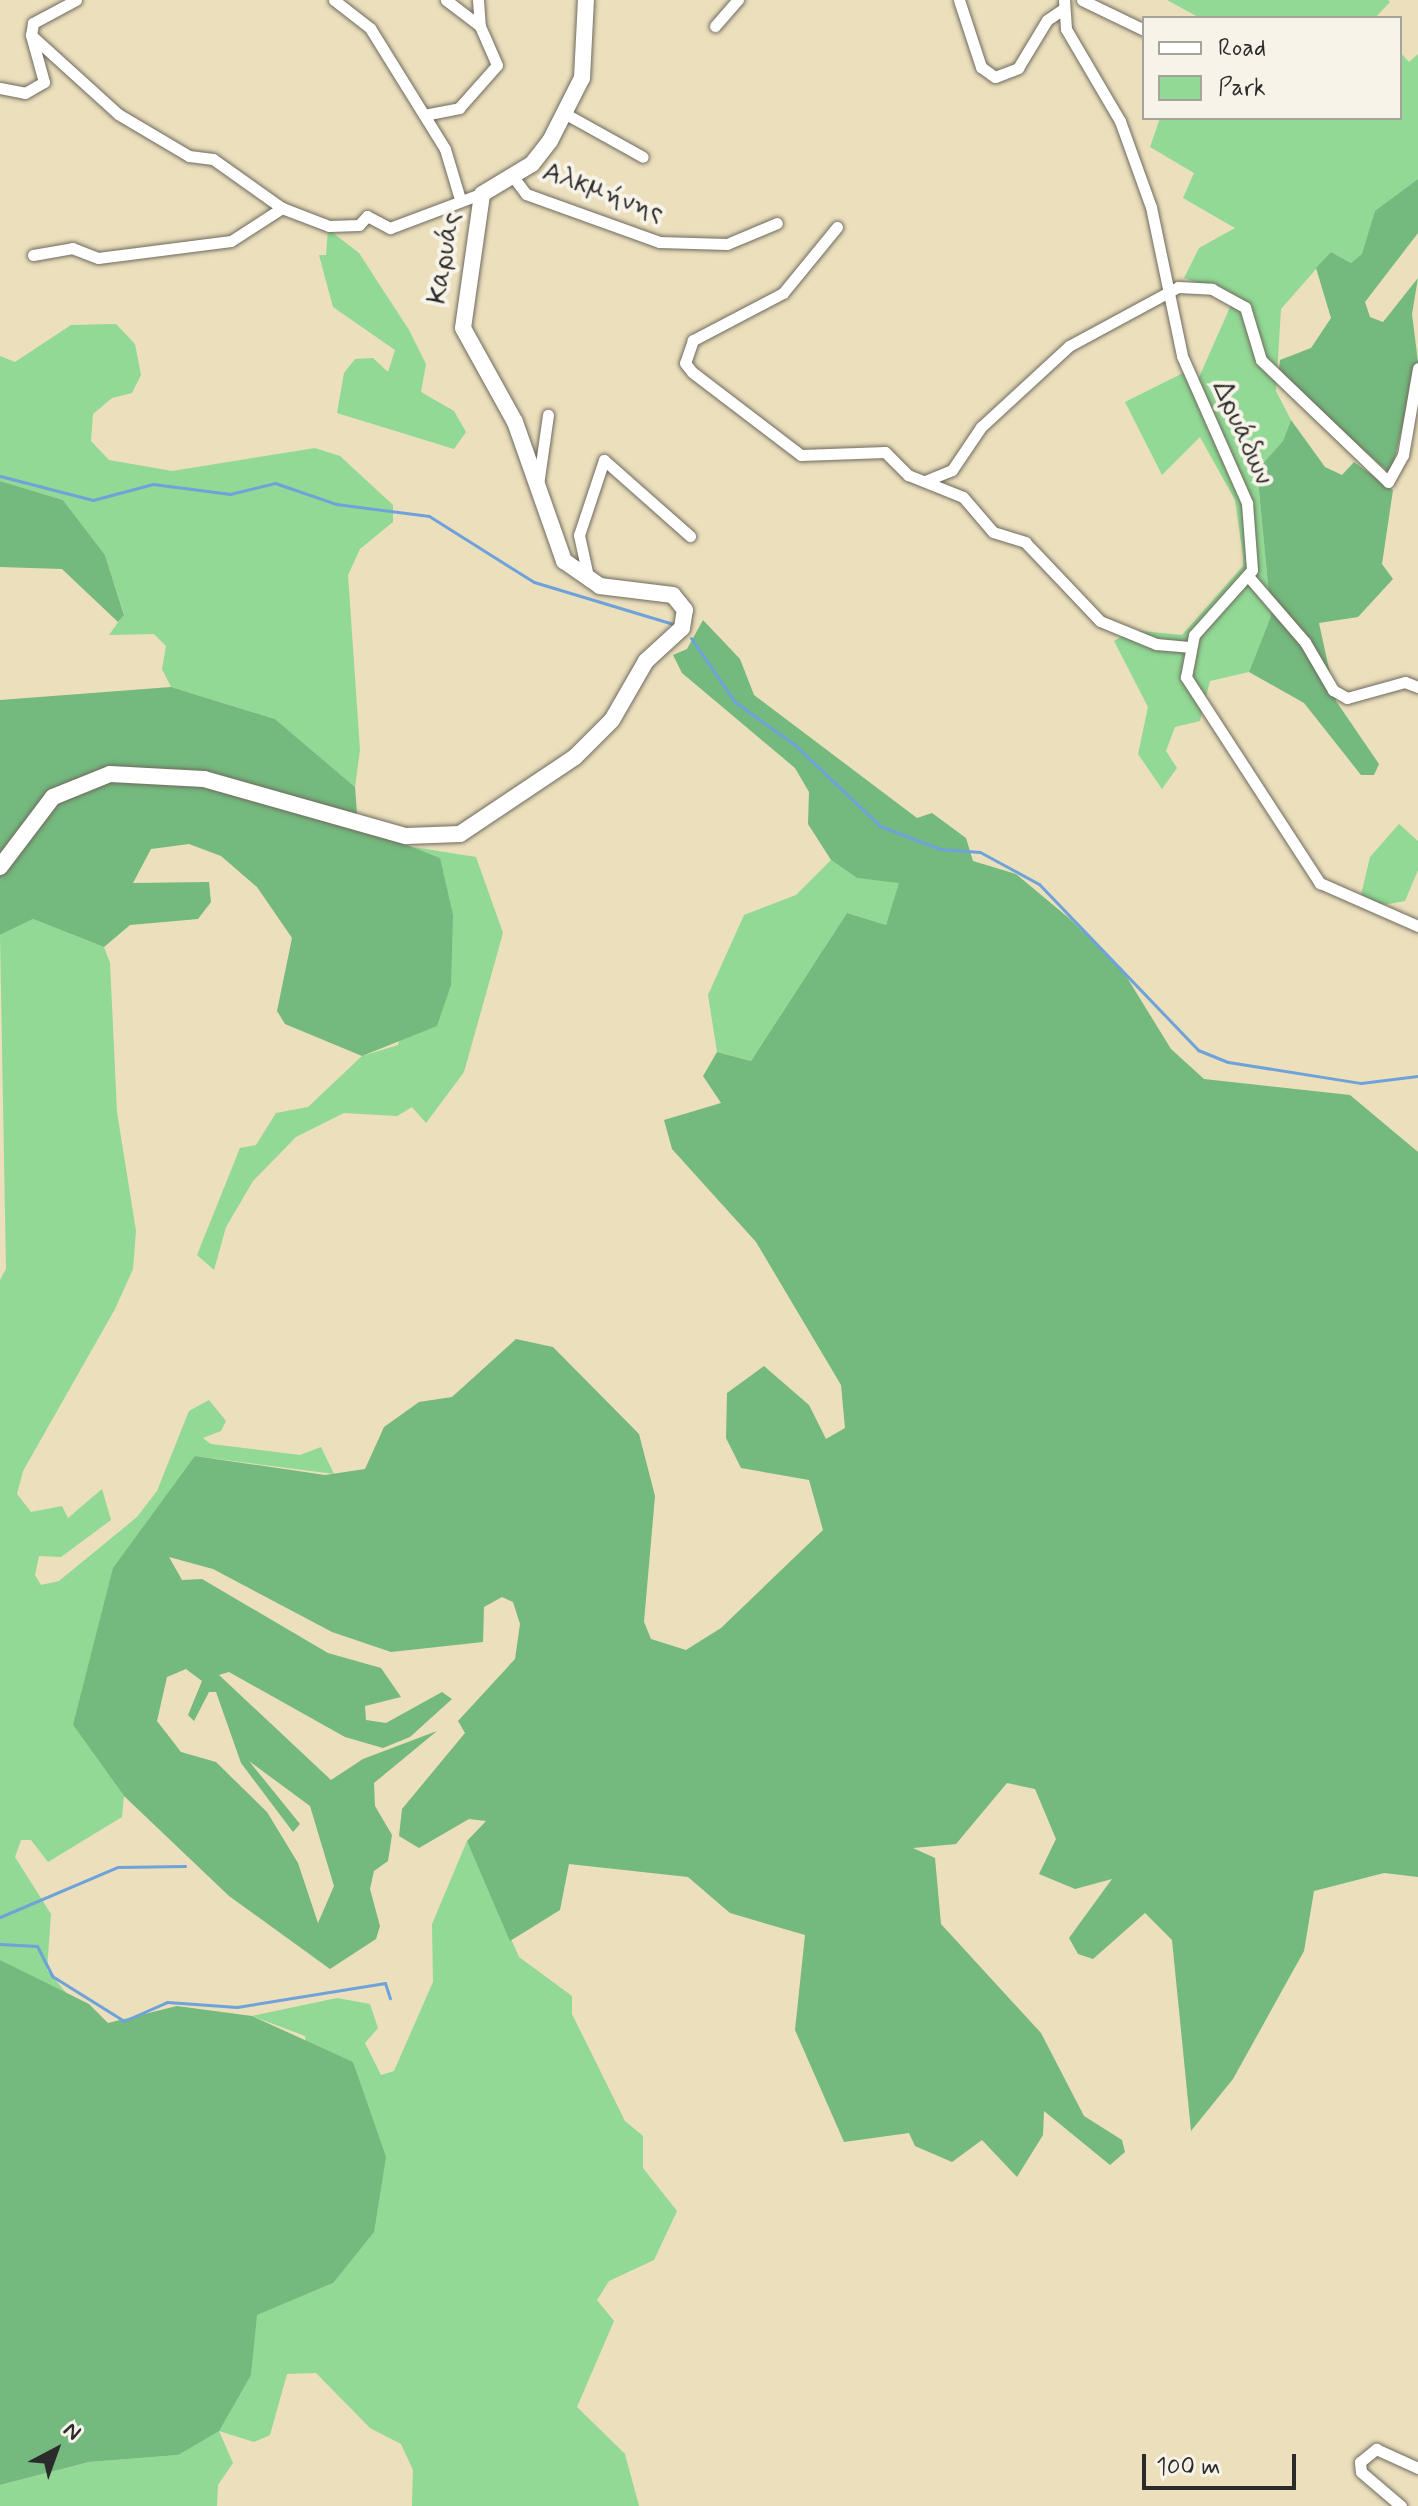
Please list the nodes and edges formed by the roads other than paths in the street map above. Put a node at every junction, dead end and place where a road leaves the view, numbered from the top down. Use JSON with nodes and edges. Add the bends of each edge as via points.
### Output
{"nodes":[{"id":1,"x":76,"y":0,"type":"edge"},
{"id":2,"x":334,"y":0,"type":"edge"},
{"id":3,"x":446,"y":0,"type":"edge"},
{"id":4,"x":478,"y":0,"type":"edge"},
{"id":5,"x":586,"y":0,"type":"edge"},
{"id":6,"x":738,"y":0,"type":"edge"},
{"id":7,"x":959,"y":0,"type":"edge"},
{"id":8,"x":1082,"y":0,"type":"edge"},
{"id":9,"x":1063,"y":5,"type":"edge"},
{"id":10,"x":480,"y":26,"type":"junction"},
{"id":11,"x":715,"y":26,"type":"dead end"},
{"id":12,"x":1142,"y":29,"type":"edge"},
{"id":13,"x":31,"y":35,"type":"junction"},
{"id":14,"x":0,"y":88,"type":"edge"},
{"id":15,"x":564,"y":113,"type":"junction"},
{"id":16,"x":424,"y":115,"type":"junction"},
{"id":17,"x":643,"y":157,"type":"dead end"},
{"id":18,"x":511,"y":174,"type":"junction"},
{"id":19,"x":483,"y":193,"type":"junction"},
{"id":20,"x":460,"y":199,"type":"junction"},
{"id":21,"x":282,"y":208,"type":"junction"},
{"id":22,"x":777,"y":223,"type":"dead end"},
{"id":23,"x":837,"y":227,"type":"dead end"},
{"id":24,"x":33,"y":255,"type":"dead end"},
{"id":25,"x":1170,"y":290,"type":"junction"},
{"id":26,"x":1418,"y":368,"type":"edge"},
{"id":27,"x":548,"y":415,"type":"dead end"},
{"id":28,"x":925,"y":481,"type":"junction"},
{"id":29,"x":538,"y":485,"type":"junction"},
{"id":30,"x":690,"y":536,"type":"dead end"},
{"id":31,"x":1248,"y":576,"type":"junction"},
{"id":32,"x":589,"y":581,"type":"junction"},
{"id":33,"x":1189,"y":647,"type":"junction"},
{"id":34,"x":1418,"y":687,"type":"edge"},
{"id":35,"x":0,"y":867,"type":"edge"},
{"id":36,"x":1418,"y":926,"type":"edge"},
{"id":37,"x":1418,"y":2468,"type":"edge"},
{"id":38,"x":1401,"y":2506,"type":"edge"}],
"edges":[{"from":1,"to":13,"type":"street","via":[[33,23]]},
{"from":2,"to":16,"type":"street","via":[[370,28]]},
{"from":3,"to":10,"type":"street"},
{"from":4,"to":10,"type":"street"},
{"from":5,"to":15,"type":"street","name":"Καρυάς","via":[[582,78]]},
{"from":6,"to":11,"type":"street"},
{"from":7,"to":9,"type":"street","via":[[981,67],[995,77],[1018,68],[1047,20]]},
{"from":8,"to":12,"type":"street"},
{"from":9,"to":25,"type":"street","name":"Δρυάδων","via":[[1068,33],[1116,109],[1151,207]]},
{"from":10,"to":16,"type":"street","via":[[495,69],[459,108]]},
{"from":13,"to":14,"type":"street","via":[[44,82],[25,93]]},
{"from":13,"to":21,"type":"street","via":[[142,127],[189,156],[213,159]]},
{"from":15,"to":17,"type":"street"},
{"from":15,"to":18,"type":"street","name":"Καρυάς","via":[[539,157]]},
{"from":16,"to":20,"type":"street","via":[[445,149]]},
{"from":18,"to":19,"type":"street","name":"Καρυάς"},
{"from":18,"to":22,"type":"street","name":"Αλκμήνης","via":[[526,194],[659,242],[727,244]]},
{"from":19,"to":20,"type":"street"},
{"from":19,"to":29,"type":"street","name":"Καρυάς","via":[[463,328],[511,413]]},
{"from":20,"to":21,"type":"street","via":[[390,228],[367,216],[359,225],[329,226]]},
{"from":21,"to":24,"type":"street","via":[[218,244],[98,258],[72,248]]},
{"from":23,"to":28,"type":"street","via":[[783,293],[704,330],[685,363],[801,455],[875,447]]},
{"from":25,"to":26,"type":"street","via":[[1200,286],[1241,303],[1261,360],[1388,482],[1403,455]]},
{"from":25,"to":28,"type":"street","via":[[1069,346],[981,427],[952,470]]},
{"from":25,"to":31,"type":"street","name":"Δρυάδων","via":[[1187,370],[1247,503],[1254,551]]},
{"from":27,"to":29,"type":"street"},
{"from":28,"to":33,"type":"street","via":[[963,497],[993,532],[1025,542],[1109,627]]},
{"from":29,"to":32,"type":"street","name":"Καρυάς","via":[[561,555]]},
{"from":30,"to":32,"type":"street","via":[[604,460],[579,535]]},
{"from":31,"to":33,"type":"street","via":[[1201,623]]},
{"from":31,"to":34,"type":"street","via":[[1305,642],[1333,690],[1347,698],[1405,682]]},
{"from":32,"to":35,"type":"street","via":[[665,591],[682,604],[684,623],[646,661],[612,720],[575,757],[460,834],[406,836],[204,779],[110,774],[53,797]]},
{"from":33,"to":36,"type":"street","via":[[1189,683],[1320,883]]},
{"from":37,"to":38,"type":"street","via":[[1382,2450],[1360,2462],[1361,2472]]}]}
